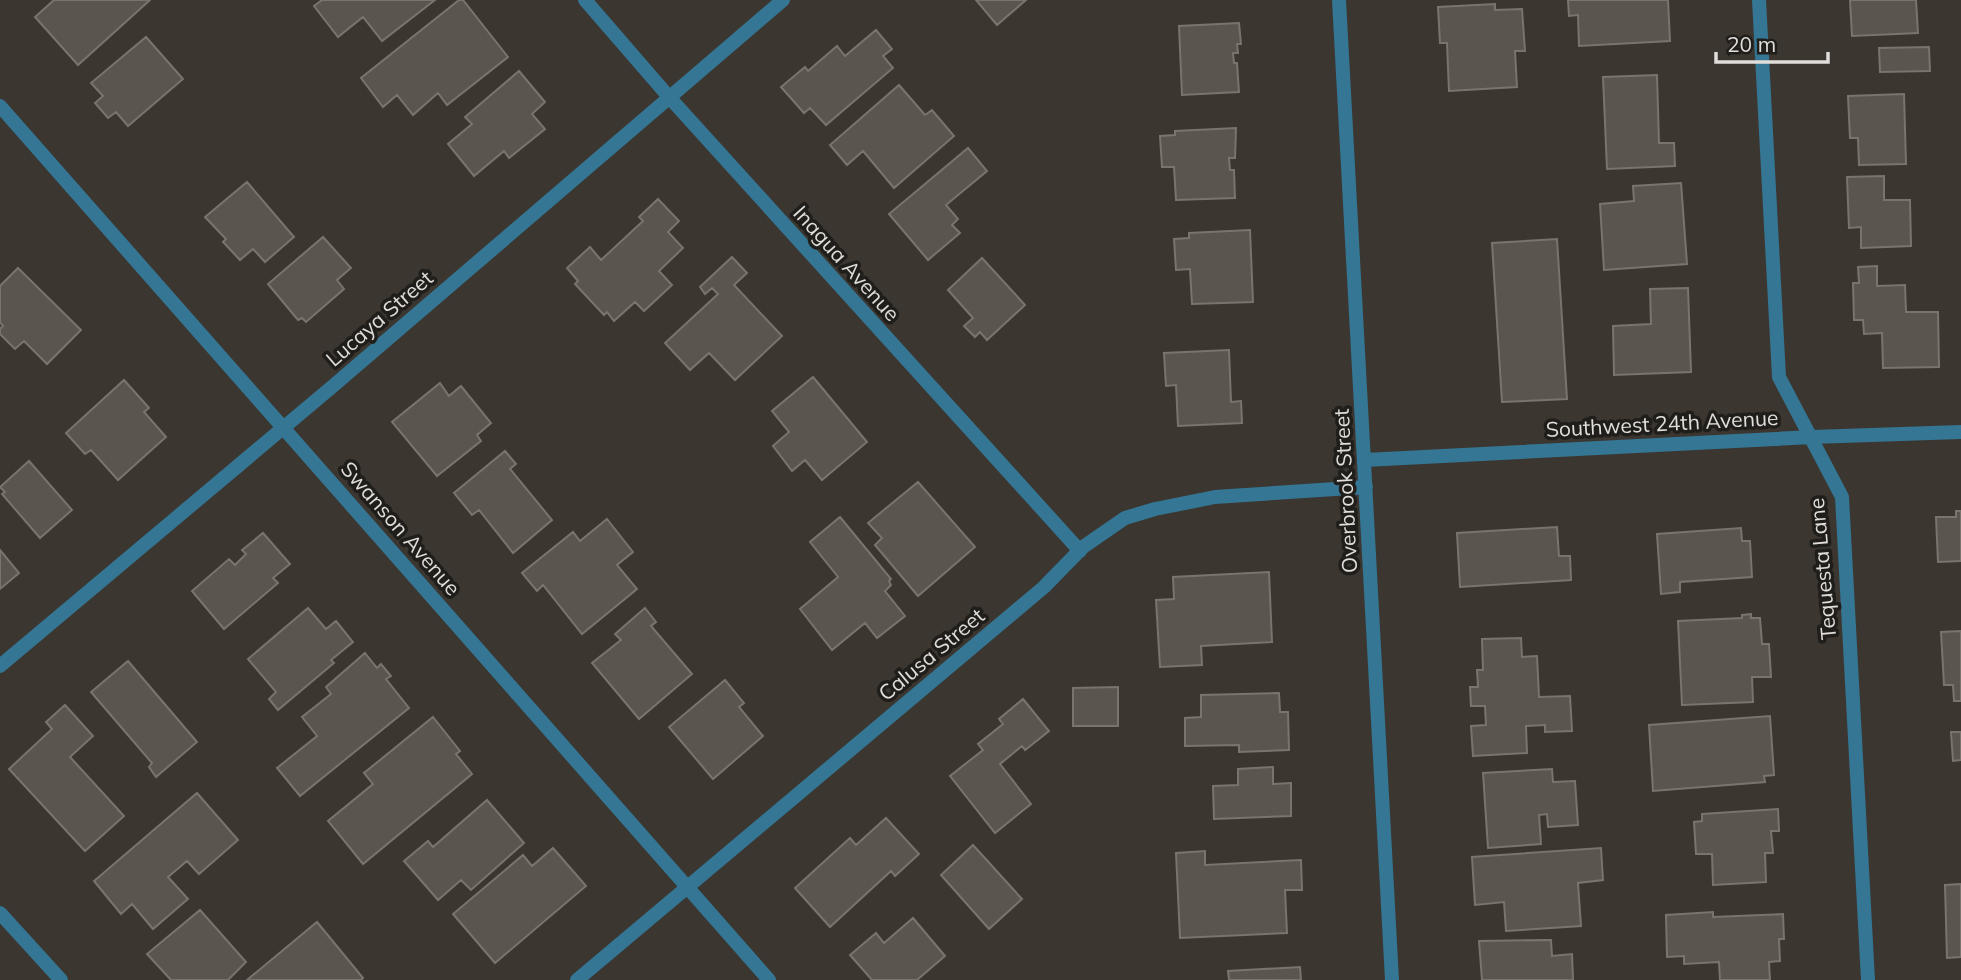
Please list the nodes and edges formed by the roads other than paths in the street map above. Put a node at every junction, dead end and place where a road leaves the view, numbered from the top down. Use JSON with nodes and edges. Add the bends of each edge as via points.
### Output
{"nodes":[{"id":1,"x":586,"y":0,"type":"edge"},
{"id":2,"x":783,"y":0,"type":"edge"},
{"id":3,"x":1339,"y":0,"type":"edge"},
{"id":4,"x":1759,"y":0,"type":"edge"},
{"id":5,"x":669,"y":97,"type":"junction"},
{"id":6,"x":0,"y":106,"type":"edge"},
{"id":7,"x":284,"y":427,"type":"junction"},
{"id":8,"x":1961,"y":432,"type":"edge"},
{"id":9,"x":1812,"y":437,"type":"junction"},
{"id":10,"x":1365,"y":460,"type":"junction"},
{"id":11,"x":1366,"y":487,"type":"junction"},
{"id":12,"x":1080,"y":551,"type":"junction"},
{"id":13,"x":0,"y":666,"type":"edge"},
{"id":14,"x":687,"y":888,"type":"junction"},
{"id":15,"x":0,"y":912,"type":"edge"},
{"id":16,"x":61,"y":980,"type":"edge"},
{"id":17,"x":577,"y":980,"type":"edge"},
{"id":18,"x":769,"y":980,"type":"edge"},
{"id":19,"x":1392,"y":980,"type":"edge"},
{"id":20,"x":1868,"y":980,"type":"edge"}],
"edges":[{"from":1,"to":5,"type":"street","name":"Inagua Avenue"},
{"from":2,"to":5,"type":"street","name":"Lucaya Street"},
{"from":3,"to":10,"type":"street","name":"Overbrook Street"},
{"from":4,"to":9,"type":"street","name":"Tequesta Lane","via":[[1779,377]]},
{"from":5,"to":7,"type":"street","name":"Lucaya Street"},
{"from":5,"to":12,"type":"street","name":"Inagua Avenue"},
{"from":6,"to":7,"type":"street","name":"Swanson Avenue"},
{"from":7,"to":13,"type":"street","name":"Lucaya Street"},
{"from":7,"to":14,"type":"street","name":"Swanson Avenue"},
{"from":8,"to":9,"type":"street","name":"Southwest 24th Avenue"},
{"from":9,"to":10,"type":"street","name":"Southwest 24th Avenue"},
{"from":9,"to":20,"type":"street","name":"Tequesta Lane","via":[[1842,497]]},
{"from":10,"to":11,"type":"street","name":"Overbrook Street"},
{"from":11,"to":12,"type":"street","name":"Calusa Street","via":[[1215,497],[1155,509],[1125,518]]},
{"from":11,"to":19,"type":"street","name":"Overbrook Street"},
{"from":12,"to":14,"type":"street","name":"Calusa Street","via":[[1044,587]]},
{"from":14,"to":17,"type":"street","name":"Calusa Street"},
{"from":14,"to":18,"type":"street","name":"Swanson Avenue"},
{"from":15,"to":16,"type":"street"}]}
